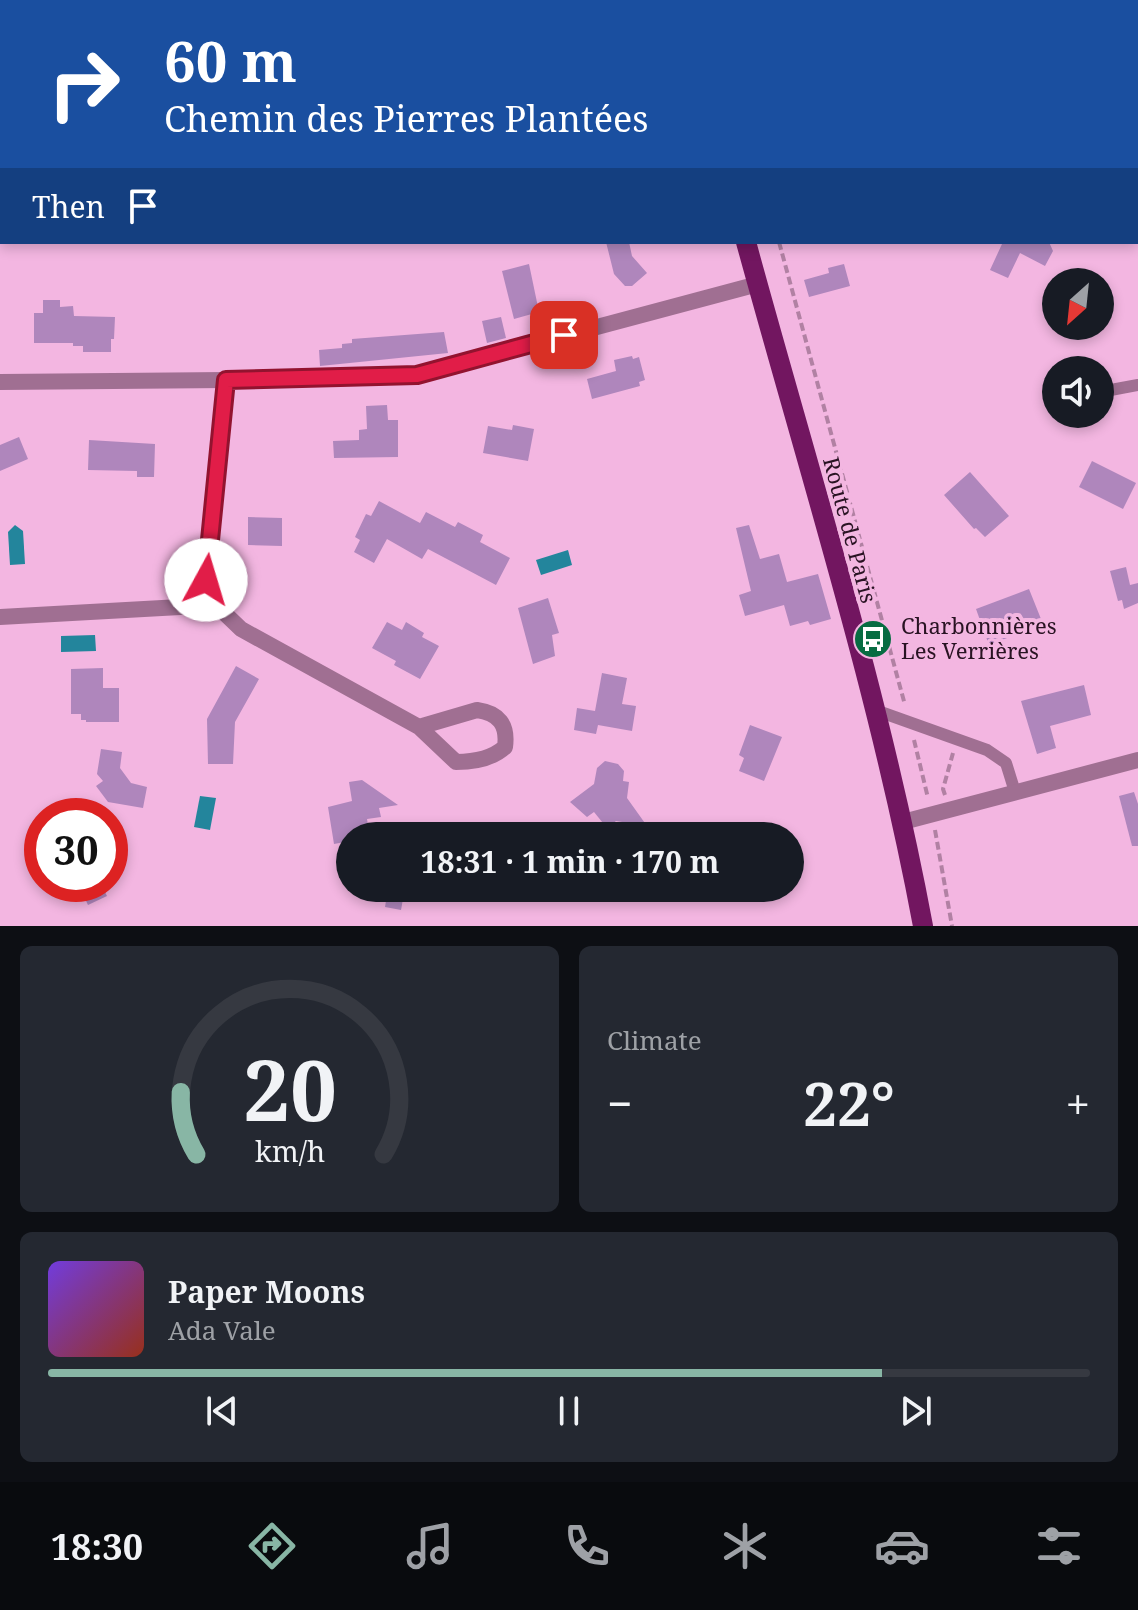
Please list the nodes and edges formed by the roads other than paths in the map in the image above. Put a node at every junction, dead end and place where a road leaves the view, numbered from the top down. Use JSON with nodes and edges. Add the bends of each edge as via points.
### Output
{"nodes":[{"id":1,"x":0,"y":0,"type":"edge"},
{"id":2,"x":265,"y":0,"type":"edge"},
{"id":3,"x":747,"y":244,"type":"edge"},
{"id":4,"x":758,"y":284,"type":"junction"},
{"id":5,"x":226,"y":380,"type":"junction"},
{"id":6,"x":0,"y":382,"type":"edge"},
{"id":7,"x":1138,"y":385,"type":"edge"},
{"id":8,"x":1114,"y":389,"type":"edge"},
{"id":9,"x":216,"y":605,"type":"junction"},
{"id":10,"x":0,"y":617,"type":"edge"},
{"id":11,"x":875,"y":710,"type":"junction"},
{"id":12,"x":419,"y":727,"type":"junction"},
{"id":13,"x":1138,"y":760,"type":"edge"},
{"id":14,"x":1015,"y":792,"type":"junction"},
{"id":15,"x":903,"y":822,"type":"junction"},
{"id":16,"x":923,"y":926,"type":"edge"}],
"edges":[{"from":1,"to":2,"type":"street"},
{"from":3,"to":4,"type":"main road","name":"Route de Paris"},
{"from":4,"to":5,"type":"street","via":[[417,375]]},
{"from":4,"to":11,"type":"main road","name":"Route de Paris"},
{"from":5,"to":6,"type":"street"},
{"from":5,"to":9,"type":"street","via":[[206,580]]},
{"from":7,"to":8,"type":"lane"},
{"from":9,"to":10,"type":"street"},
{"from":9,"to":12,"type":"street","via":[[241,629]]},
{"from":11,"to":14,"type":"lane","via":[[987,750],[1006,763]]},
{"from":11,"to":15,"type":"main road","name":"Route de Paris"},
{"from":12,"to":12,"type":"street","via":[[456,762],[483,758],[505,747],[504,723],[484,711]]},
{"from":13,"to":14,"type":"street"},
{"from":14,"to":15,"type":"street"},
{"from":15,"to":16,"type":"main road","name":"Route de Paris"}]}
